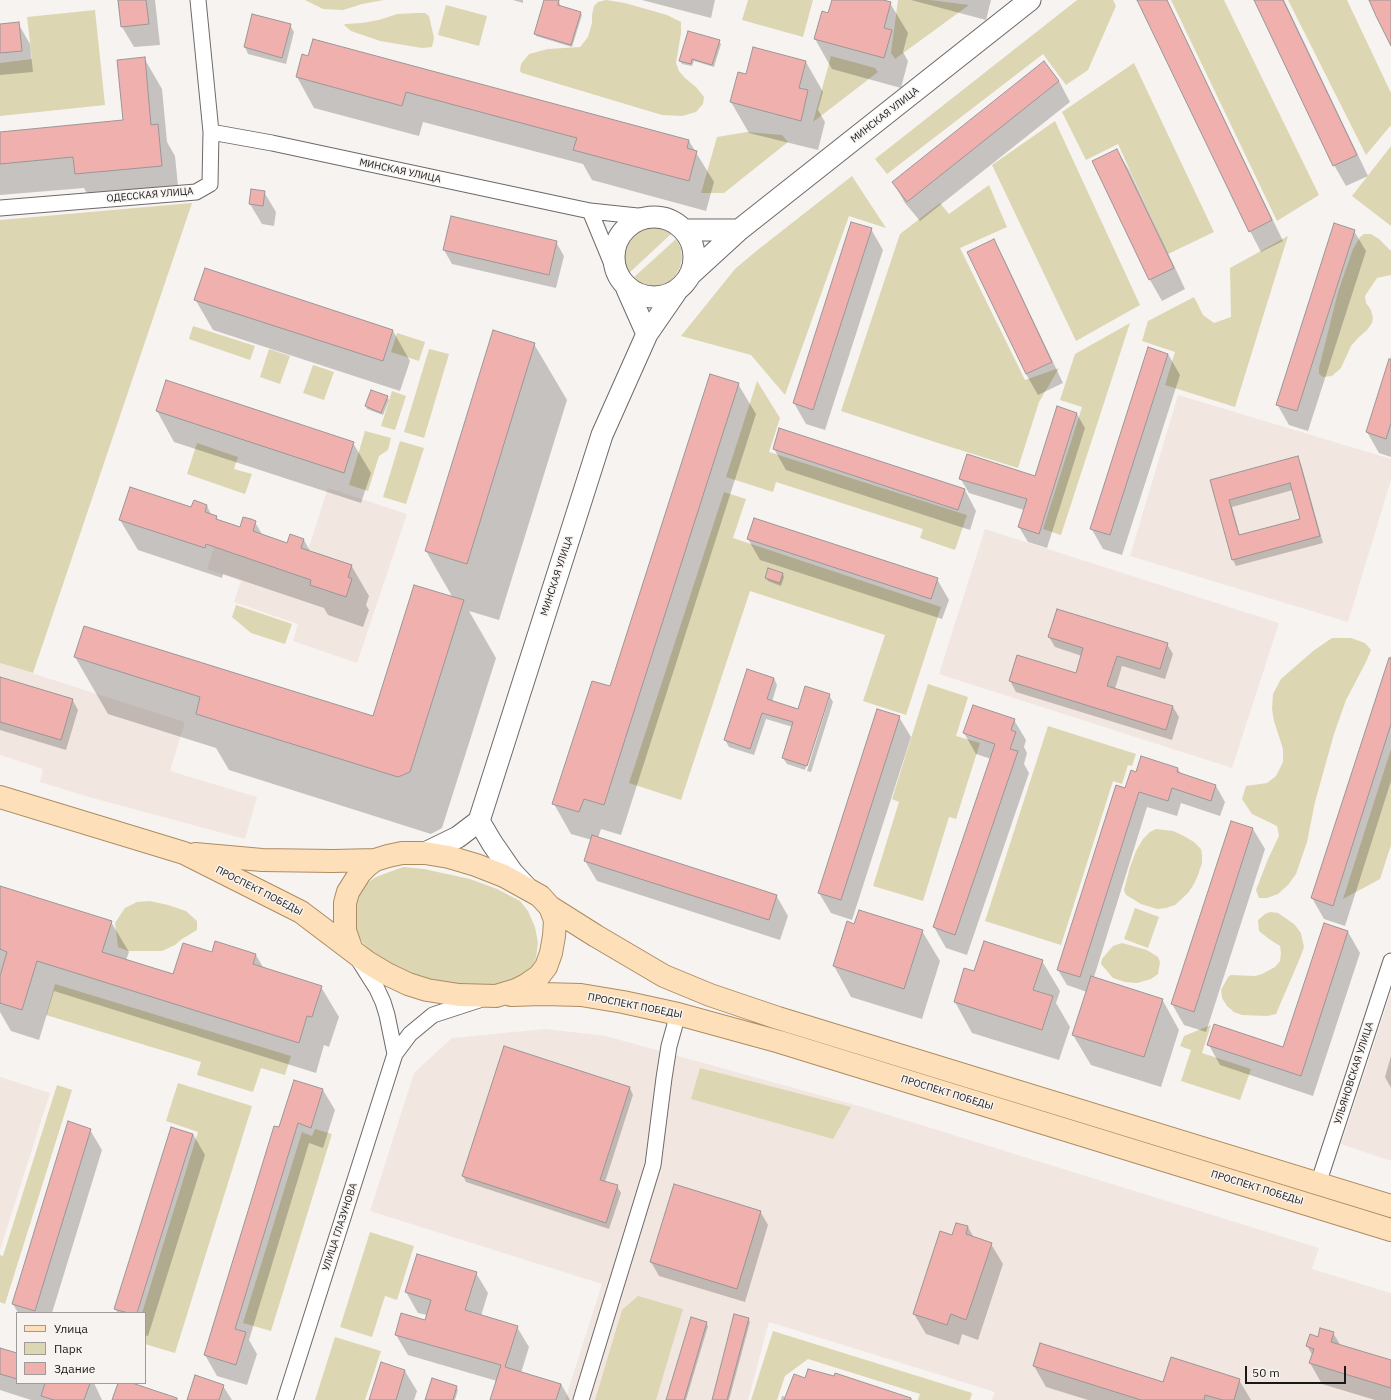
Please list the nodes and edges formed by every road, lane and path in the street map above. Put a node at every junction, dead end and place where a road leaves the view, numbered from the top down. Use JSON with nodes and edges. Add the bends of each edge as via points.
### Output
{"nodes":[{"id":1,"x":198,"y":0,"type":"edge"},
{"id":2,"x":1030,"y":0,"type":"edge"},
{"id":3,"x":210,"y":132,"type":"junction"},
{"id":4,"x":0,"y":208,"type":"edge"},
{"id":5,"x":590,"y":211,"type":"junction"},
{"id":6,"x":647,"y":217,"type":"junction"},
{"id":7,"x":684,"y":230,"type":"junction"},
{"id":8,"x":739,"y":230,"type":"junction"},
{"id":9,"x":614,"y":269,"type":"junction"},
{"id":10,"x":692,"y":273,"type":"junction"},
{"id":11,"x":627,"y":289,"type":"junction"},
{"id":12,"x":676,"y":292,"type":"junction"},
{"id":13,"x":647,"y":334,"type":"junction"},
{"id":14,"x":0,"y":797,"type":"edge"},
{"id":15,"x":479,"y":821,"type":"junction"},
{"id":16,"x":184,"y":853,"type":"junction"},
{"id":17,"x":426,"y":853,"type":"junction"},
{"id":18,"x":375,"y":860,"type":"junction"},
{"id":19,"x":526,"y":888,"type":"junction"},
{"id":20,"x":550,"y":907,"type":"junction"},
{"id":21,"x":351,"y":948,"type":"junction"},
{"id":22,"x":1391,"y":961,"type":"edge"},
{"id":23,"x":496,"y":996,"type":"junction"},
{"id":24,"x":678,"y":1014,"type":"junction"},
{"id":25,"x":395,"y":1054,"type":"junction"},
{"id":26,"x":1318,"y":1184,"type":"junction"},
{"id":27,"x":1391,"y":1206,"type":"edge"},
{"id":28,"x":1391,"y":1230,"type":"edge"},
{"id":29,"x":285,"y":1400,"type":"edge"},
{"id":30,"x":581,"y":1400,"type":"edge"}],
"edges":[{"from":1,"to":3,"type":"street","name":"ОДЕССКАЯ УЛИЦА"},
{"from":2,"to":8,"type":"main road","name":"МИНСКАЯ УЛИЦА"},
{"from":3,"to":4,"type":"street","name":"ОДЕССКАЯ УЛИЦА","via":[[210,184],[196,192]]},
{"from":3,"to":5,"type":"street","name":"МИНСКАЯ УЛИЦА"},
{"from":5,"to":6,"type":"street","name":"МИНСКАЯ УЛИЦА"},
{"from":5,"to":9,"type":"street"},
{"from":6,"to":7,"type":"main road","via":[[669,219]]},
{"from":6,"to":9,"type":"main road","via":[[627,226],[614,246]]},
{"from":7,"to":8,"type":"main road"},
{"from":7,"to":10,"type":"main road","via":[[694,249]]},
{"from":8,"to":10,"type":"main road","name":"МИНСКАЯ УЛИЦА"},
{"from":9,"to":11,"type":"main road"},
{"from":10,"to":12,"type":"main road"},
{"from":11,"to":12,"type":"main road","via":[[651,298]]},
{"from":11,"to":13,"type":"main road"},
{"from":12,"to":13,"type":"main road","name":"МИНСКАЯ УЛИЦА"},
{"from":13,"to":15,"type":"main road","name":"МИНСКАЯ УЛИЦА","via":[[602,435]]},
{"from":14,"to":16,"type":"main road","name":"ПРОСПЕКТ ПОБЕДЫ"},
{"from":15,"to":17,"type":"main road","via":[[458,837]]},
{"from":15,"to":19,"type":"main road","via":[[512,872]]},
{"from":16,"to":18,"type":"main road","name":"ПРОСПЕКТ ПОБЕДЫ","via":[[262,860]]},
{"from":16,"to":21,"type":"main road","name":"ПРОСПЕКТ ПОБЕДЫ","via":[[301,912]]},
{"from":17,"to":18,"type":"main road","via":[[402,853]]},
{"from":17,"to":19,"type":"main road","via":[[476,865]]},
{"from":18,"to":21,"type":"main road","via":[[360,873],[348,892],[344,916],[345,931]]},
{"from":19,"to":20,"type":"main road","via":[[540,896]]},
{"from":20,"to":23,"type":"main road","via":[[554,920],[554,936],[546,966],[539,976],[526,985]]},
{"from":20,"to":26,"type":"main road","via":[[664,976],[710,995],[782,1020]]},
{"from":21,"to":23,"type":"main road","name":"ПРОСПЕКТ ПОБЕДЫ","via":[[367,962],[408,984],[459,995]]},
{"from":21,"to":25,"type":"street","name":"УЛИЦА ГЛАЗУНОВА","via":[[383,1002]]},
{"from":22,"to":26,"type":"street","name":"УЛЬЯНОВСКАЯ УЛИЦА"},
{"from":23,"to":24,"type":"main road","name":"ПРОСПЕКТ ПОБЕДЫ","via":[[581,995]]},
{"from":23,"to":25,"type":"street","name":"УЛИЦА ГЛАЗУНОВА","via":[[433,1015],[410,1034]]},
{"from":24,"to":28,"type":"main road","name":"ПРОСПЕКТ ПОБЕДЫ","via":[[780,1042]]},
{"from":24,"to":30,"type":"street","via":[[668,1052],[653,1164]]},
{"from":25,"to":29,"type":"street","name":"УЛИЦА ГЛАЗУНОВА"},
{"from":26,"to":27,"type":"main road"}]}
